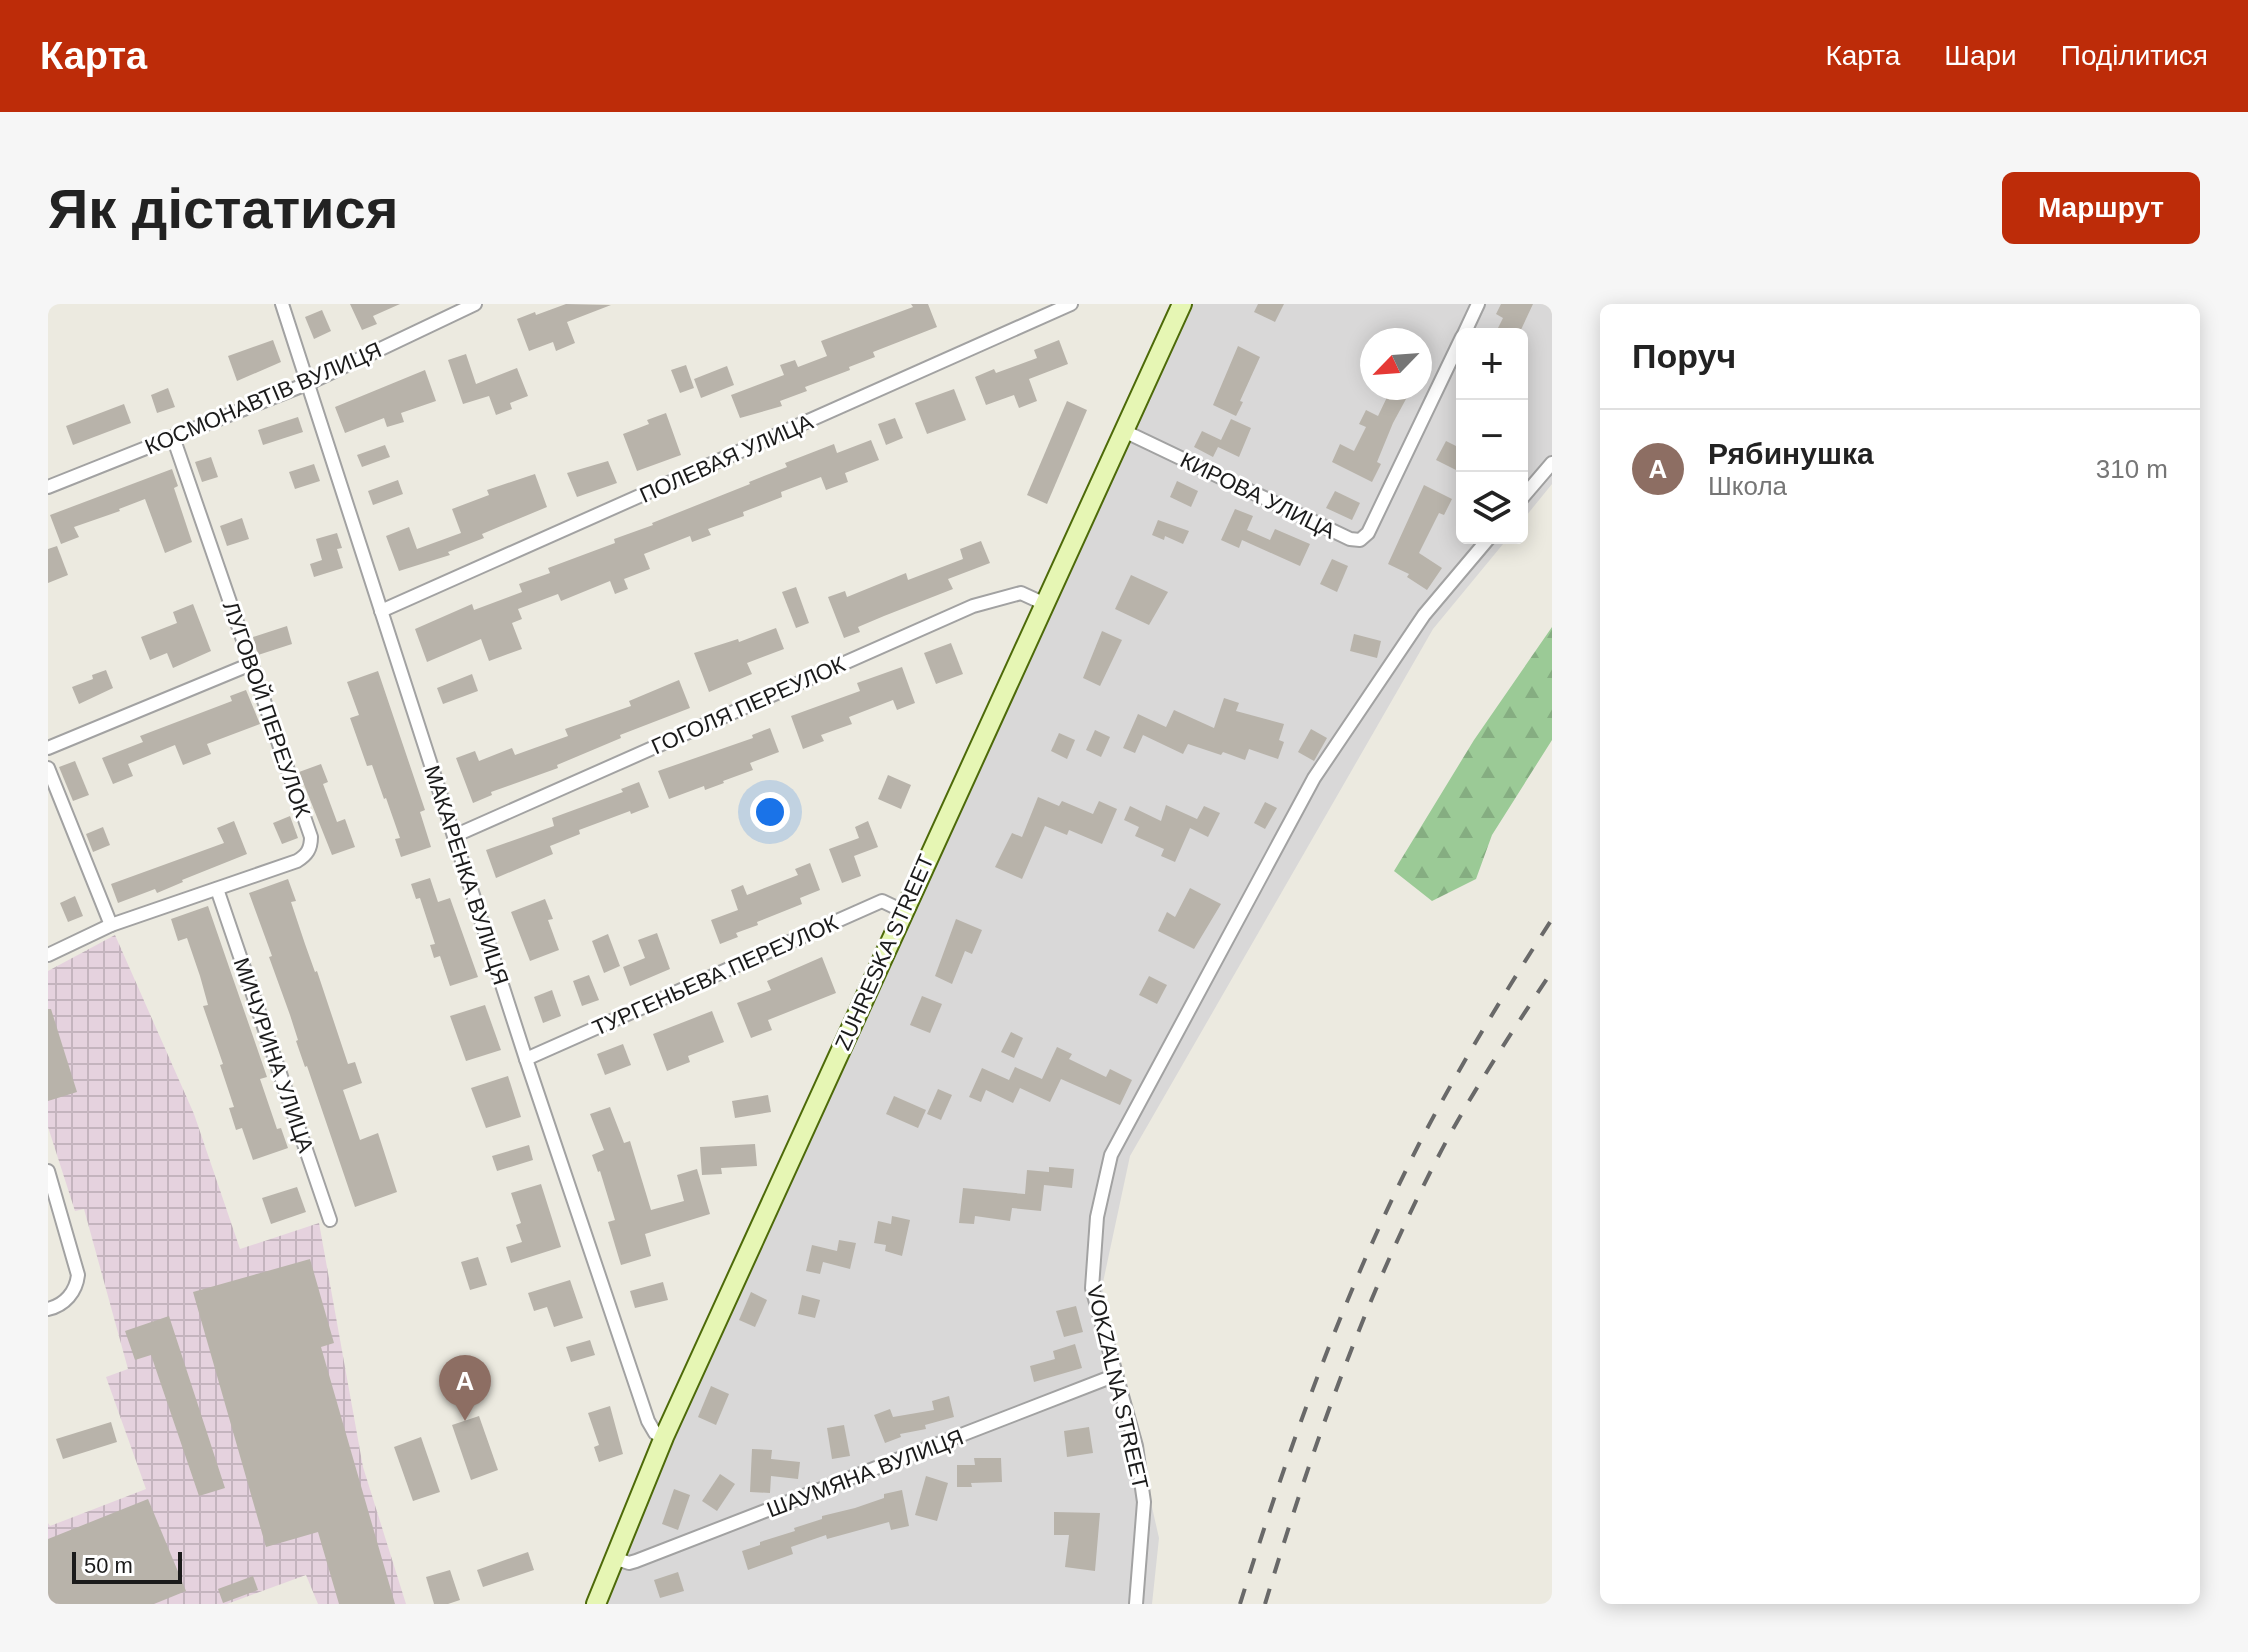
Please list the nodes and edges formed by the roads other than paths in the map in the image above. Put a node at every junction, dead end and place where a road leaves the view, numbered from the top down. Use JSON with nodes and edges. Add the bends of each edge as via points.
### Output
{"nodes":[{"id":1,"x":282,"y":304,"type":"edge"},
{"id":2,"x":475,"y":304,"type":"edge"},
{"id":3,"x":1071,"y":304,"type":"edge"},
{"id":4,"x":1182,"y":304,"type":"edge"},
{"id":5,"x":1478,"y":304,"type":"edge"},
{"id":6,"x":1467,"y":328,"type":"edge"},
{"id":7,"x":1456,"y":351,"type":"edge"},
{"id":8,"x":309,"y":383,"type":"junction"},
{"id":9,"x":1124,"y":431,"type":"junction"},
{"id":10,"x":173,"y":437,"type":"junction"},
{"id":11,"x":1552,"y":463,"type":"edge"},
{"id":12,"x":48,"y":487,"type":"edge"},
{"id":13,"x":1528,"y":491,"type":"edge"},
{"id":14,"x":1484,"y":544,"type":"edge"},
{"id":15,"x":1045,"y":604,"type":"junction"},
{"id":16,"x":381,"y":611,"type":"junction"},
{"id":17,"x":251,"y":664,"type":"junction"},
{"id":18,"x":48,"y":748,"type":"edge"},
{"id":19,"x":48,"y":768,"type":"edge"},
{"id":20,"x":454,"y":836,"type":"junction"},
{"id":21,"x":217,"y":889,"type":"junction"},
{"id":22,"x":903,"y":911,"type":"junction"},
{"id":23,"x":111,"y":925,"type":"junction"},
{"id":24,"x":48,"y":955,"type":"edge"},
{"id":25,"x":526,"y":1059,"type":"junction"},
{"id":26,"x":48,"y":1171,"type":"edge"},
{"id":27,"x":330,"y":1220,"type":"dead end"},
{"id":28,"x":48,"y":1309,"type":"edge"},
{"id":29,"x":1116,"y":1375,"type":"junction"},
{"id":30,"x":664,"y":1437,"type":"junction"},
{"id":31,"x":614,"y":1558,"type":"junction"},
{"id":32,"x":596,"y":1604,"type":"edge"},
{"id":33,"x":1136,"y":1604,"type":"edge"}],
"edges":[{"from":1,"to":8,"type":"street","name":"МАКАРЕНКА ВУЛИЦЯ"},
{"from":2,"to":8,"type":"street","name":"КОСМОНАВТІВ ВУЛИЦЯ"},
{"from":3,"to":16,"type":"street","name":"ПОЛЕВАЯ УЛИЦА"},
{"from":4,"to":9,"type":"street","name":"ZUHRESKA STREET"},
{"from":5,"to":6,"type":"street","name":"КИРОВА УЛИЦА"},
{"from":7,"to":9,"type":"street","name":"КИРОВА УЛИЦА","via":[[1360,540]]},
{"from":8,"to":10,"type":"street","name":"КОСМОНАВТІВ ВУЛИЦЯ"},
{"from":8,"to":16,"type":"street","name":"МАКАРЕНКА ВУЛИЦЯ"},
{"from":9,"to":15,"type":"street","name":"ZUHRESKA STREET"},
{"from":10,"to":12,"type":"street","name":"КОСМОНАВТІВ ВУЛИЦЯ"},
{"from":10,"to":17,"type":"street","name":"ЛУГОВОЙ ПЕРЕУЛОК"},
{"from":11,"to":13,"type":"street"},
{"from":14,"to":29,"type":"street","name":"VOKZALNA STREET","via":[[1424,615],[1314,778],[1111,1155],[1097,1217],[1092,1288]]},
{"from":15,"to":20,"type":"street","name":"ГОГОЛЯ ПЕРЕУЛОК","via":[[1021,593],[973,606]]},
{"from":15,"to":22,"type":"street","name":"ZUHRESKA STREET"},
{"from":16,"to":20,"type":"street","name":"МАКАРЕНКА ВУЛИЦЯ"},
{"from":17,"to":18,"type":"street"},
{"from":17,"to":21,"type":"street","name":"ЛУГОВОЙ ПЕРЕУЛОК","via":[[311,844],[297,861]]},
{"from":19,"to":23,"type":"street"},
{"from":20,"to":25,"type":"street","name":"МАКАРЕНКА ВУЛИЦЯ"},
{"from":21,"to":23,"type":"street","name":"ЛУГОВОЙ ПЕРЕУЛОК"},
{"from":21,"to":27,"type":"street","name":"МИЧУРИНА УЛИЦА"},
{"from":22,"to":25,"type":"street","name":"ТУРГЕНЬЕВА ПЕРЕУЛОК","via":[[882,901]]},
{"from":22,"to":30,"type":"street","name":"ZUHRESKA STREET"},
{"from":23,"to":24,"type":"street","name":"ЛУГОВОЙ ПЕРЕУЛОК"},
{"from":25,"to":30,"type":"street","name":"МАКАРЕНКА ВУЛИЦЯ","via":[[648,1421]]},
{"from":26,"to":28,"type":"street","via":[[78,1275],[71,1295]]},
{"from":29,"to":31,"type":"street","name":"ШАУМЯНА ВУЛИЦЯ","via":[[636,1561]]},
{"from":29,"to":33,"type":"street","name":"VOKZALNA STREET","via":[[1136,1446],[1144,1502]]},
{"from":30,"to":31,"type":"street","name":"ZUHRESKA STREET"},
{"from":31,"to":32,"type":"street","name":"ZUHRESKA STREET"}]}
